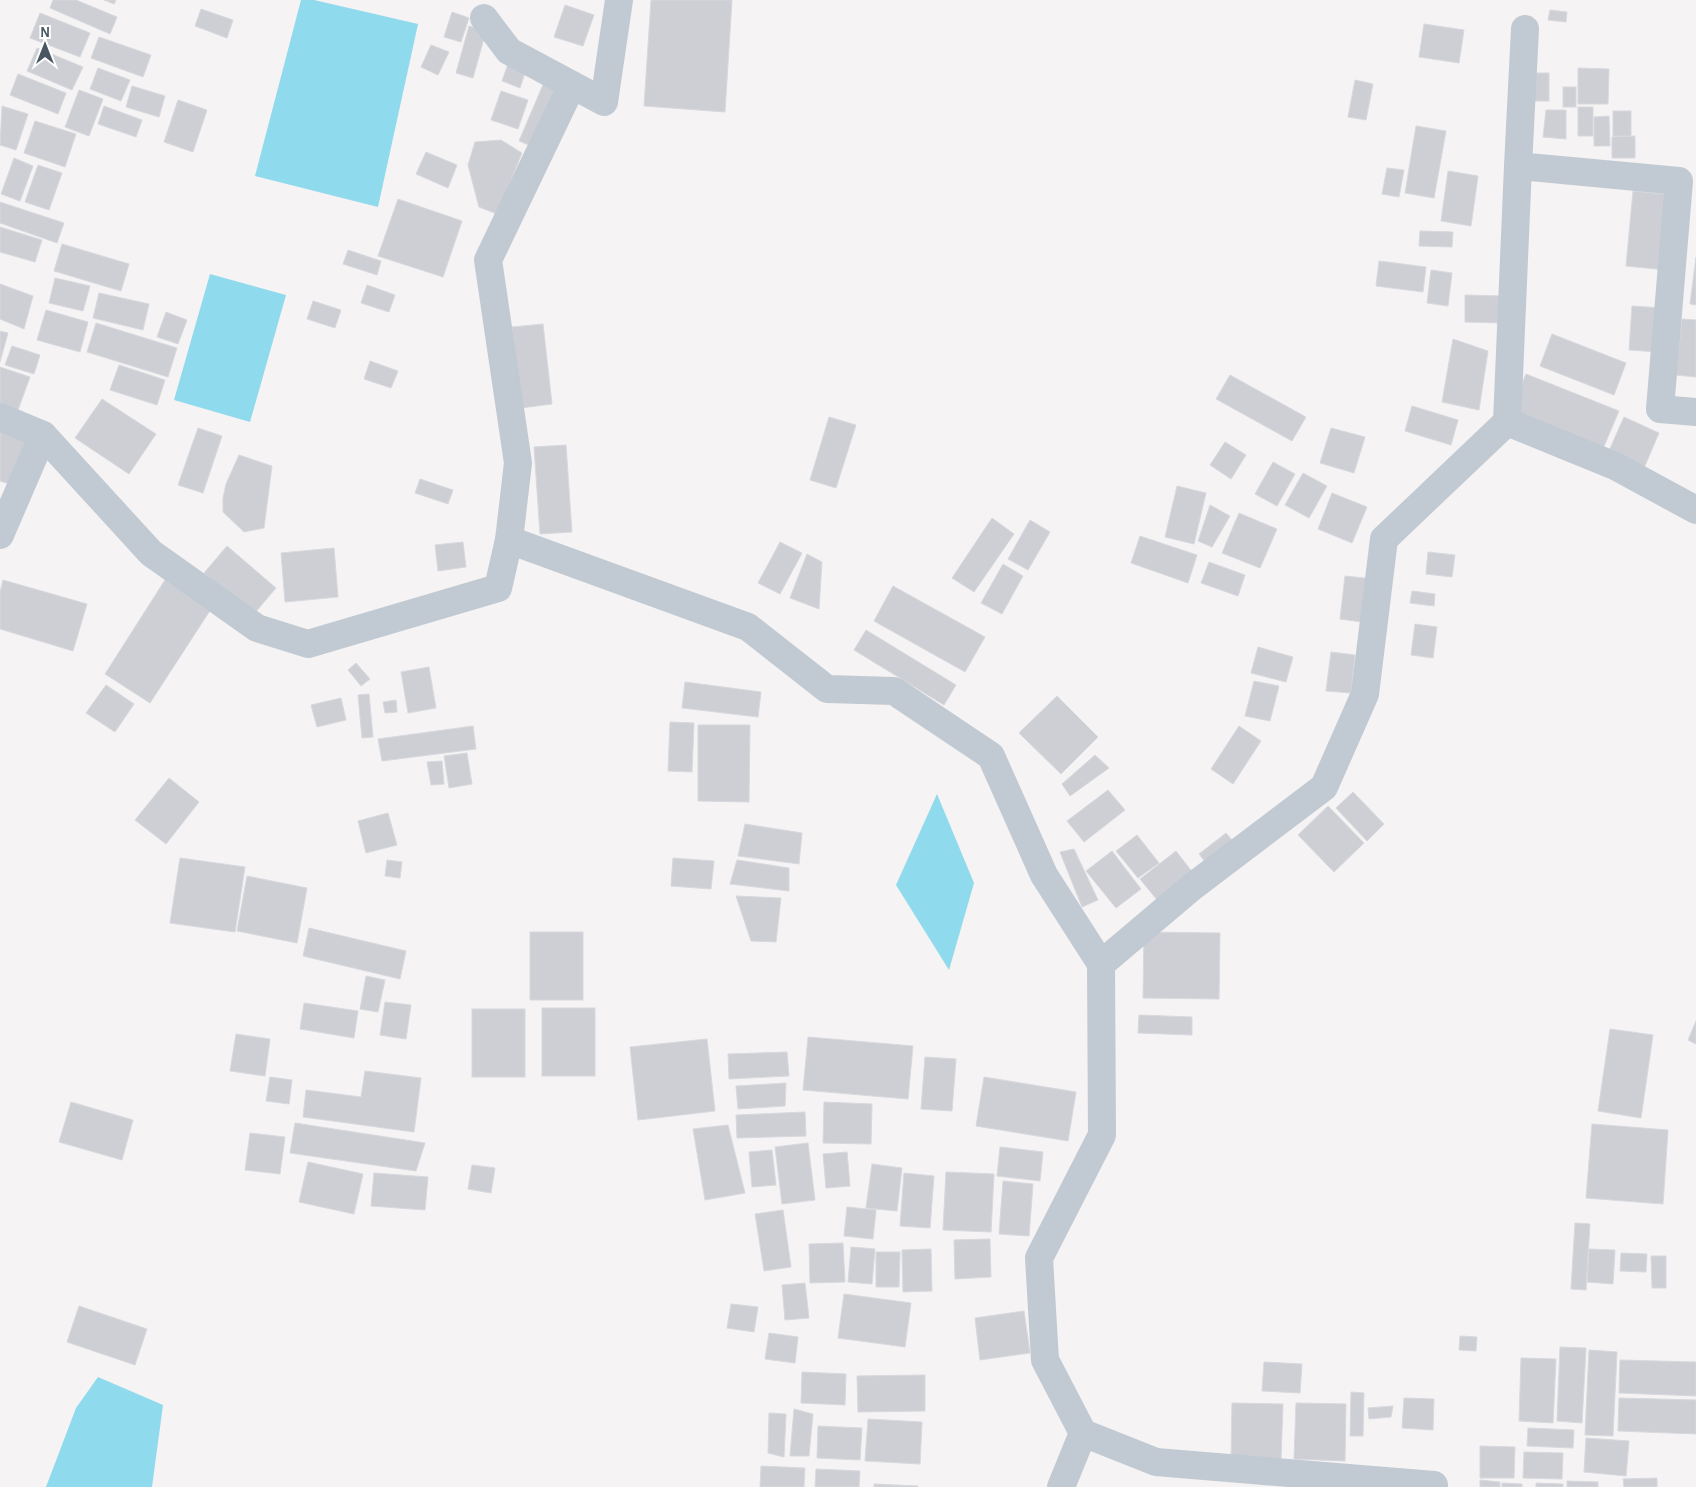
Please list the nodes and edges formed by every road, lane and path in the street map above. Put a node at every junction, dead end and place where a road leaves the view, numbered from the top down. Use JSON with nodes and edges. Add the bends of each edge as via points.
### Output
{"nodes":[{"id":1,"x":619,"y":0,"type":"edge"},
{"id":2,"x":484,"y":18,"type":"dead end"},
{"id":3,"x":1525,"y":29,"type":"dead end"},
{"id":4,"x":572,"y":84,"type":"junction"},
{"id":5,"x":1518,"y":166,"type":"junction"},
{"id":6,"x":1696,"y":412,"type":"edge"},
{"id":7,"x":0,"y":417,"type":"edge"},
{"id":8,"x":1507,"y":422,"type":"junction"},
{"id":9,"x":44,"y":435,"type":"junction"},
{"id":10,"x":1696,"y":510,"type":"edge"},
{"id":11,"x":0,"y":535,"type":"edge"},
{"id":12,"x":509,"y":540,"type":"junction"},
{"id":13,"x":1101,"y":964,"type":"junction"},
{"id":14,"x":1083,"y":1433,"type":"junction"},
{"id":15,"x":1434,"y":1485,"type":"dead end"},
{"id":16,"x":1061,"y":1487,"type":"edge"}],
"edges":[{"from":1,"to":4,"type":"street","via":[[604,102]]},
{"from":2,"to":4,"type":"street","via":[[509,51]]},
{"from":3,"to":5,"type":"street"},
{"from":4,"to":12,"type":"street","via":[[488,260],[518,463]]},
{"from":5,"to":6,"type":"street","via":[[1680,181],[1660,409]]},
{"from":5,"to":8,"type":"street"},
{"from":7,"to":9,"type":"street"},
{"from":8,"to":10,"type":"street","via":[[1615,466]]},
{"from":8,"to":13,"type":"street","via":[[1384,539],[1365,694],[1324,787],[1192,887]]},
{"from":9,"to":11,"type":"street"},
{"from":9,"to":12,"type":"street","via":[[151,553],[258,628],[308,644],[498,588]]},
{"from":12,"to":13,"type":"street","via":[[748,626],[827,689],[894,691],[991,756],[1044,875]]},
{"from":13,"to":14,"type":"street","via":[[1102,1136],[1039,1258],[1045,1360]]},
{"from":14,"to":15,"type":"street","via":[[1156,1462]]},
{"from":14,"to":16,"type":"street"}]}
